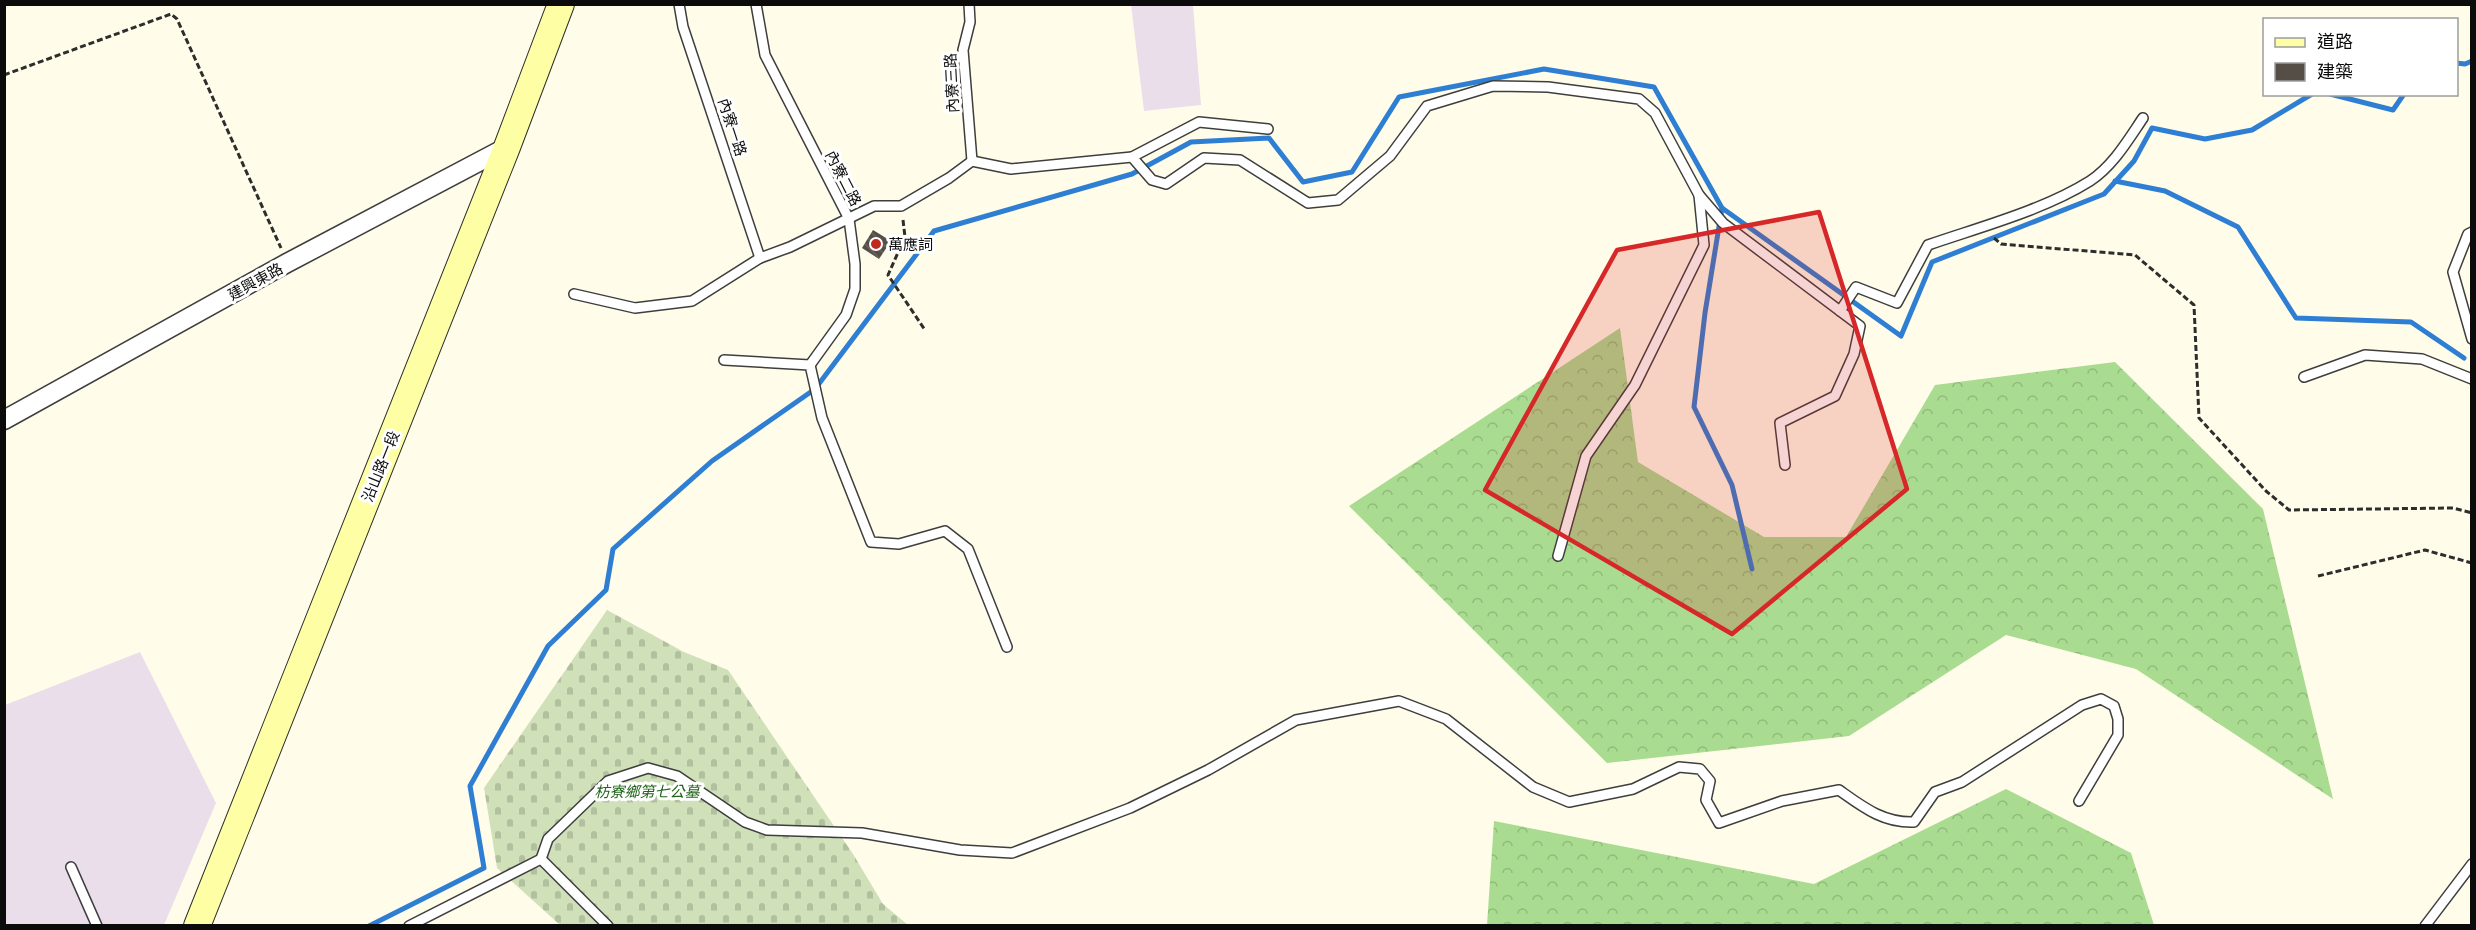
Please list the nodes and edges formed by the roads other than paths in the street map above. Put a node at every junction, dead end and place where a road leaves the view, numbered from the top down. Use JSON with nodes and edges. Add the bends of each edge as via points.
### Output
{"nodes":[{"id":1,"x":561,"y":4,"type":"edge"},
{"id":2,"x":679,"y":4,"type":"edge"},
{"id":3,"x":756,"y":4,"type":"edge"},
{"id":4,"x":969,"y":4,"type":"edge"},
{"id":5,"x":2143,"y":118,"type":"dead end"},
{"id":6,"x":1268,"y":129,"type":"dead end"},
{"id":7,"x":507,"y":147,"type":"junction"},
{"id":8,"x":1133,"y":158,"type":"junction"},
{"id":9,"x":972,"y":161,"type":"junction"},
{"id":10,"x":1699,"y":195,"type":"junction"},
{"id":11,"x":849,"y":219,"type":"junction"},
{"id":12,"x":2472,"y":232,"type":"edge"},
{"id":13,"x":760,"y":258,"type":"junction"},
{"id":14,"x":574,"y":294,"type":"dead end"},
{"id":15,"x":1843,"y":308,"type":"junction"},
{"id":16,"x":2472,"y":339,"type":"edge"},
{"id":17,"x":724,"y":360,"type":"dead end"},
{"id":18,"x":811,"y":368,"type":"junction"},
{"id":19,"x":2304,"y":377,"type":"dead end"},
{"id":20,"x":2472,"y":379,"type":"edge"},
{"id":21,"x":4,"y":420,"type":"edge"},
{"id":22,"x":1785,"y":465,"type":"dead end"},
{"id":23,"x":1558,"y":556,"type":"dead end"},
{"id":24,"x":1007,"y":647,"type":"dead end"},
{"id":25,"x":2079,"y":801,"type":"dead end"},
{"id":26,"x":541,"y":859,"type":"junction"},
{"id":27,"x":2472,"y":864,"type":"edge"},
{"id":28,"x":71,"y":867,"type":"dead end"},
{"id":29,"x":97,"y":926,"type":"edge"},
{"id":30,"x":197,"y":926,"type":"edge"},
{"id":31,"x":409,"y":926,"type":"edge"},
{"id":32,"x":608,"y":926,"type":"edge"},
{"id":33,"x":2425,"y":926,"type":"edge"}],
"edges":[{"from":1,"to":7,"type":"main road","name":"沿山路一段"},
{"from":2,"to":13,"type":"lane","name":"內寮一路","via":[[683,27]]},
{"from":3,"to":11,"type":"lane","name":"內寮二路","via":[[765,55]]},
{"from":4,"to":9,"type":"lane","name":"內寮三路","via":[[970,22],[963,50]]},
{"from":5,"to":15,"type":"lane","via":[[2118,155],[2091,180],[2032,209],[1928,245],[1897,303],[1856,287]]},
{"from":6,"to":8,"type":"lane","via":[[1199,122]]},
{"from":7,"to":21,"type":"street","name":"建興東路"},
{"from":7,"to":30,"type":"main road","name":"沿山路一段"},
{"from":8,"to":9,"type":"lane","via":[[1011,169]]},
{"from":8,"to":10,"type":"lane","via":[[1150,177],[1166,184],[1204,158],[1240,160],[1308,203],[1338,200],[1390,156],[1427,106],[1493,86],[1548,87],[1639,99],[1655,113]]},
{"from":9,"to":11,"type":"lane","via":[[901,206],[874,206]]},
{"from":10,"to":15,"type":"lane","via":[[1723,223]]},
{"from":10,"to":23,"type":"lane","via":[[1704,245],[1635,385],[1586,456]]},
{"from":11,"to":13,"type":"lane"},
{"from":11,"to":18,"type":"lane","name":"內寮二路","via":[[855,289],[846,315]]},
{"from":12,"to":16,"type":"lane","via":[[2453,272]]},
{"from":13,"to":14,"type":"lane","via":[[692,301],[635,308]]},
{"from":15,"to":22,"type":"lane","via":[[1860,326],[1854,354],[1835,396],[1780,423]]},
{"from":17,"to":18,"type":"lane"},
{"from":18,"to":24,"type":"lane","via":[[822,418],[871,542],[899,544],[945,531],[968,549]]},
{"from":19,"to":20,"type":"lane","via":[[2365,355],[2422,359]]},
{"from":25,"to":26,"type":"lane","via":[[2118,735],[2114,706],[2101,699],[2082,705],[1962,782],[1935,792],[1914,822],[1898,822],[1873,814],[1839,790],[1782,801],[1719,823],[1706,800],[1710,781],[1700,769],[1679,767],[1633,789],[1569,802],[1533,788],[1446,719],[1399,701],[1296,720],[1130,808],[1012,853],[960,850],[862,833],[767,830],[745,822],[677,776],[648,768],[608,781],[548,838]]},
{"from":26,"to":31,"type":"lane"},
{"from":26,"to":32,"type":"lane"},
{"from":27,"to":33,"type":"lane"},
{"from":28,"to":29,"type":"lane"}]}
